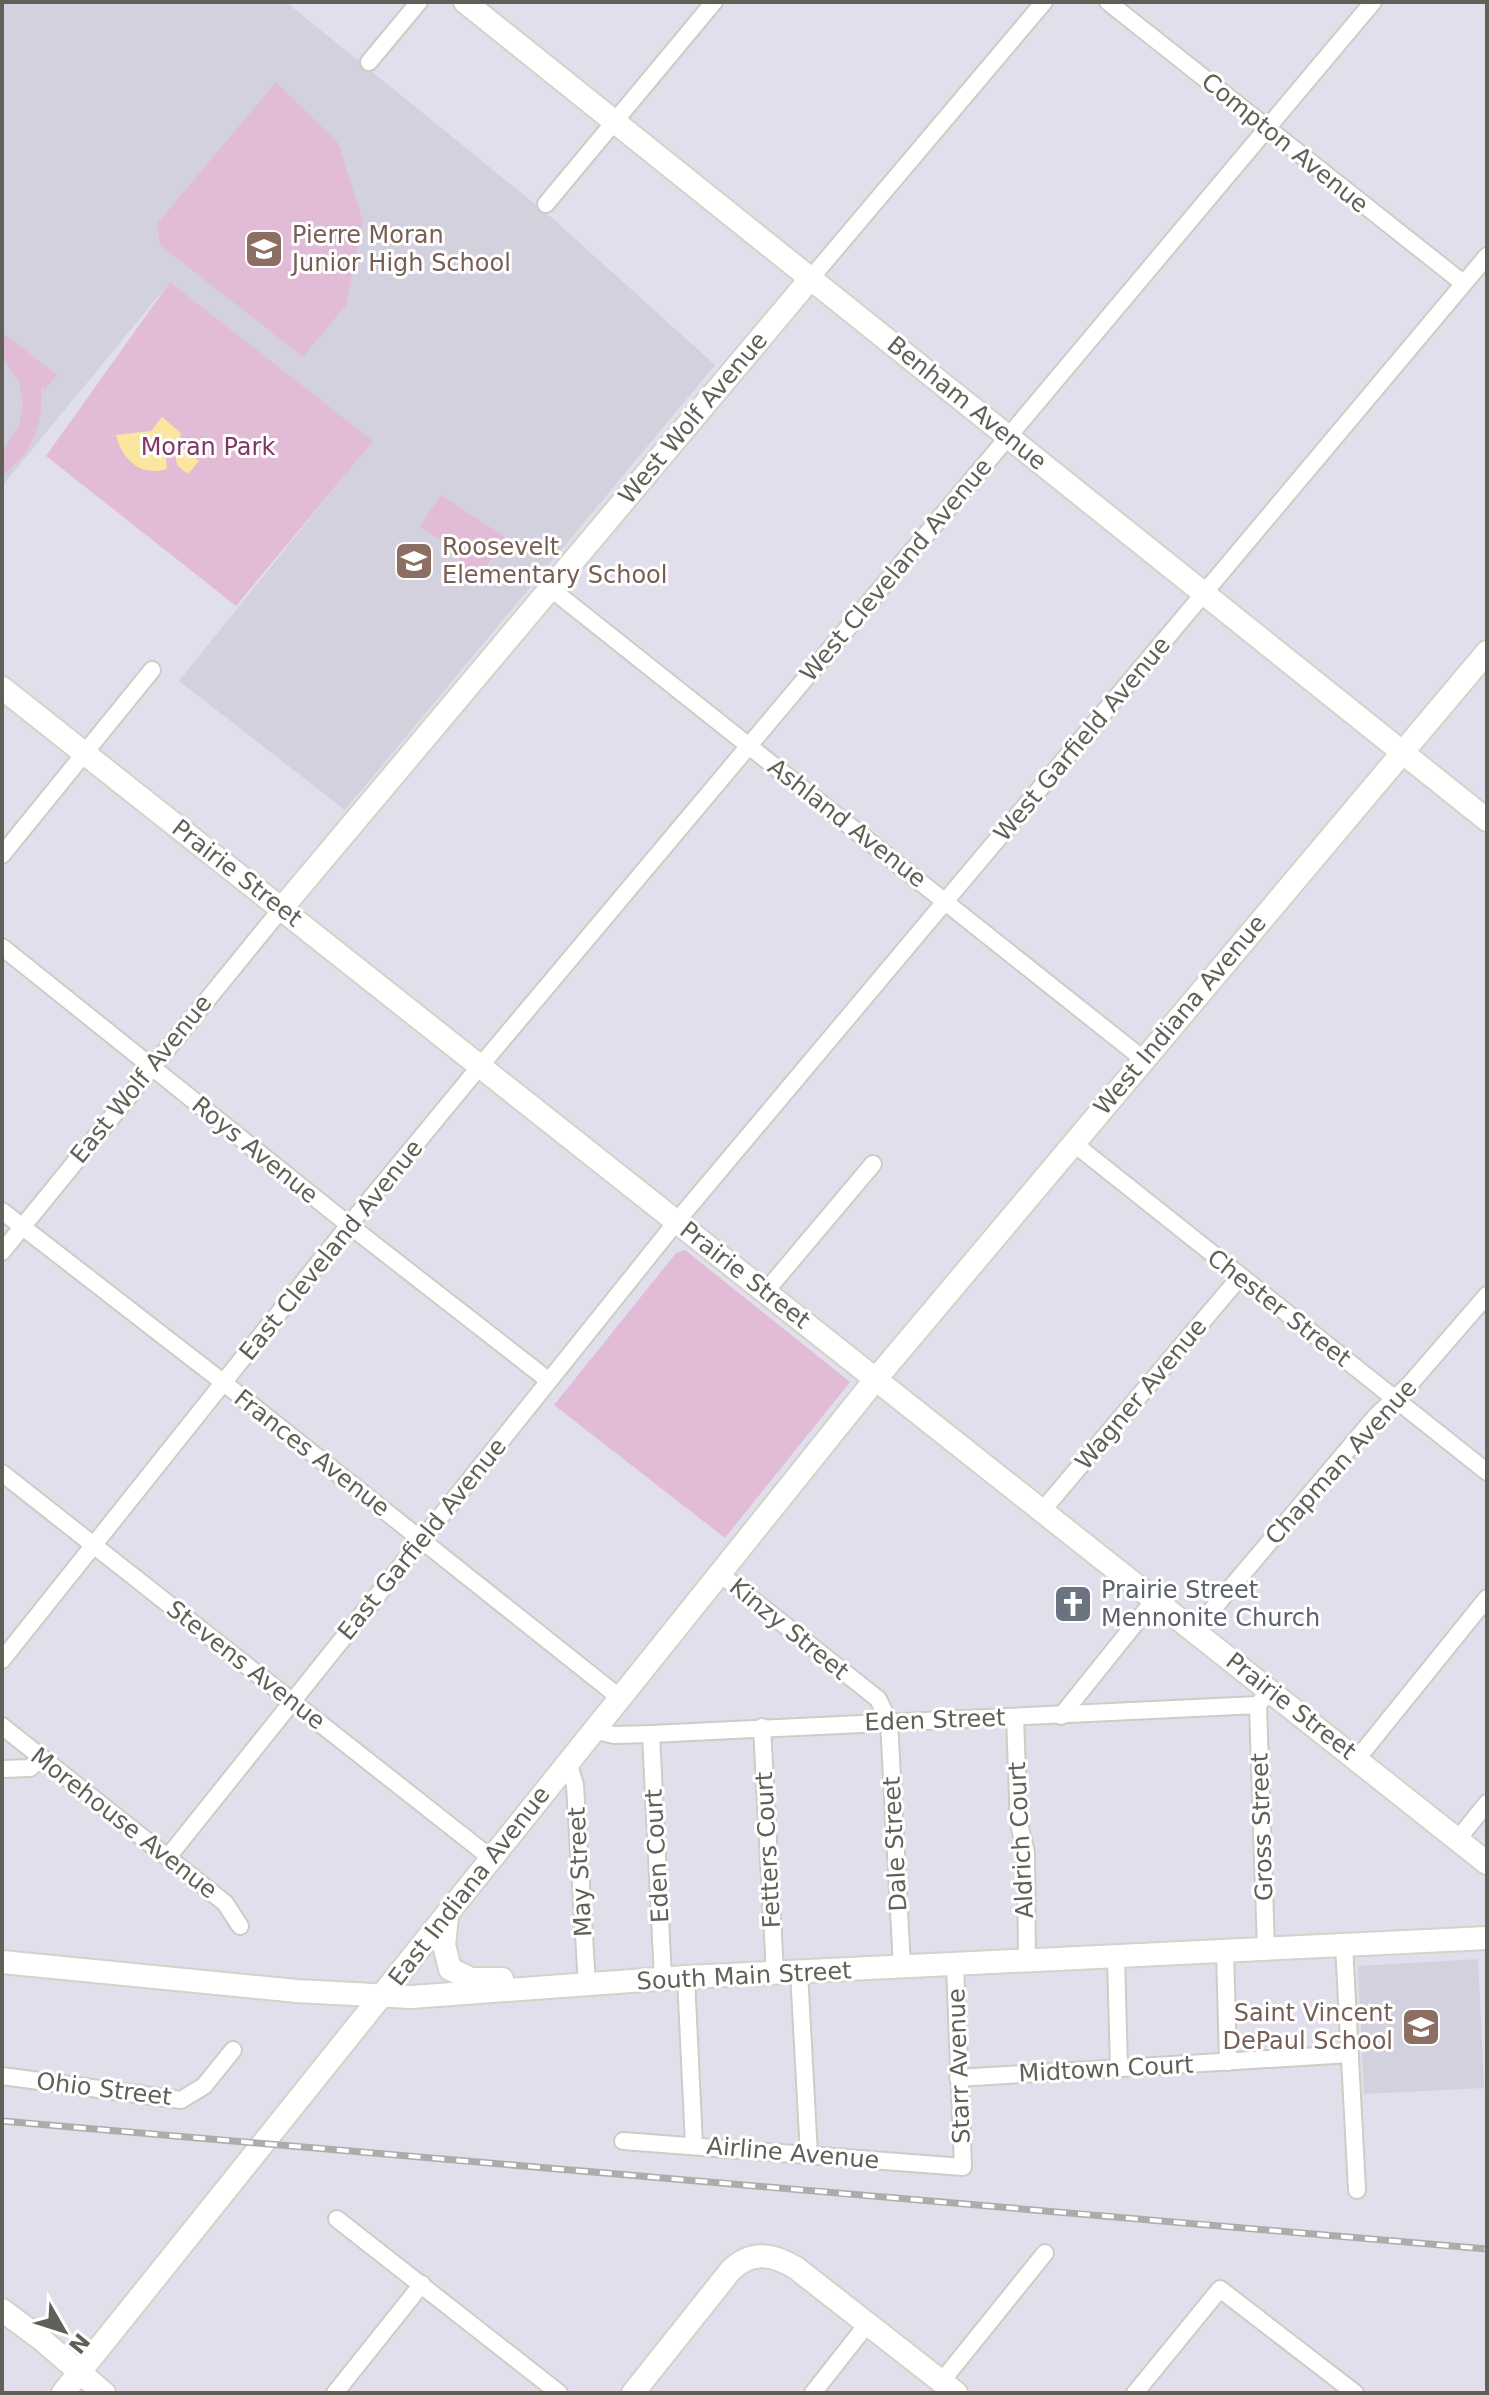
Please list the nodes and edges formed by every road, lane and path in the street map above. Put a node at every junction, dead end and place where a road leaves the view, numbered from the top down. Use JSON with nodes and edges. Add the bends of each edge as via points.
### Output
{"nodes":[{"id":1,"x":419,"y":2,"type":"edge"},
{"id":2,"x":465,"y":2,"type":"edge"},
{"id":3,"x":714,"y":2,"type":"edge"},
{"id":4,"x":1044,"y":2,"type":"edge"},
{"id":5,"x":1108,"y":2,"type":"edge"},
{"id":6,"x":1373,"y":2,"type":"edge"},
{"id":7,"x":369,"y":62,"type":"dead end"},
{"id":8,"x":615,"y":122,"type":"junction"},
{"id":9,"x":1268,"y":129,"type":"junction"},
{"id":10,"x":546,"y":204,"type":"dead end"},
{"id":11,"x":1487,"y":256,"type":"edge"},
{"id":12,"x":811,"y":278,"type":"junction"},
{"id":13,"x":1463,"y":283,"type":"junction"},
{"id":14,"x":1007,"y":437,"type":"junction"},
{"id":15,"x":550,"y":588,"type":"junction"},
{"id":16,"x":1205,"y":594,"type":"junction"},
{"id":17,"x":1487,"y":652,"type":"edge"},
{"id":18,"x":152,"y":670,"type":"dead end"},
{"id":19,"x":2,"y":688,"type":"edge"},
{"id":20,"x":749,"y":746,"type":"junction"},
{"id":21,"x":83,"y":752,"type":"junction"},
{"id":22,"x":1403,"y":752,"type":"junction"},
{"id":23,"x":1481,"y":813,"type":"edge"},
{"id":24,"x":2,"y":855,"type":"edge"},
{"id":25,"x":946,"y":900,"type":"junction"},
{"id":26,"x":282,"y":908,"type":"junction"},
{"id":27,"x":2,"y":947,"type":"edge"},
{"id":28,"x":1143,"y":1059,"type":"junction"},
{"id":29,"x":481,"y":1065,"type":"junction"},
{"id":30,"x":151,"y":1066,"type":"junction"},
{"id":31,"x":1072,"y":1142,"type":"junction"},
{"id":32,"x":873,"y":1164,"type":"dead end"},
{"id":33,"x":2,"y":1211,"type":"edge"},
{"id":34,"x":677,"y":1221,"type":"junction"},
{"id":35,"x":349,"y":1225,"type":"junction"},
{"id":36,"x":21,"y":1227,"type":"junction"},
{"id":37,"x":2,"y":1252,"type":"edge"},
{"id":38,"x":1240,"y":1277,"type":"junction"},
{"id":39,"x":766,"y":1291,"type":"junction"},
{"id":40,"x":1487,"y":1295,"type":"edge"},
{"id":41,"x":548,"y":1380,"type":"junction"},
{"id":42,"x":875,"y":1380,"type":"junction"},
{"id":43,"x":224,"y":1383,"type":"junction"},
{"id":44,"x":1395,"y":1399,"type":"junction"},
{"id":45,"x":1487,"y":1472,"type":"edge"},
{"id":46,"x":2,"y":1473,"type":"edge"},
{"id":47,"x":1042,"y":1511,"type":"junction"},
{"id":48,"x":420,"y":1539,"type":"junction"},
{"id":49,"x":93,"y":1546,"type":"junction"},
{"id":50,"x":719,"y":1573,"type":"junction"},
{"id":51,"x":1487,"y":1598,"type":"edge"},
{"id":52,"x":1155,"y":1599,"type":"junction"},
{"id":53,"x":1195,"y":1630,"type":"junction"},
{"id":54,"x":2,"y":1660,"type":"edge"},
{"id":55,"x":619,"y":1697,"type":"junction"},
{"id":56,"x":1264,"y":1697,"type":"junction"},
{"id":57,"x":292,"y":1701,"type":"junction"},
{"id":58,"x":1061,"y":1716,"type":"junction"},
{"id":59,"x":1015,"y":1718,"type":"junction"},
{"id":60,"x":889,"y":1721,"type":"junction"},
{"id":61,"x":2,"y":1726,"type":"edge"},
{"id":62,"x":762,"y":1727,"type":"junction"},
{"id":63,"x":593,"y":1730,"type":"junction"},
{"id":64,"x":651,"y":1734,"type":"junction"},
{"id":65,"x":41,"y":1757,"type":"junction"},
{"id":66,"x":1357,"y":1759,"type":"junction"},
{"id":67,"x":568,"y":1761,"type":"junction"},
{"id":68,"x":2,"y":1769,"type":"edge"},
{"id":69,"x":1487,"y":1803,"type":"edge"},
{"id":70,"x":1458,"y":1839,"type":"junction"},
{"id":71,"x":168,"y":1857,"type":"junction"},
{"id":72,"x":491,"y":1858,"type":"junction"},
{"id":73,"x":1487,"y":1863,"type":"edge"},
{"id":74,"x":447,"y":1917,"type":"junction"},
{"id":75,"x":240,"y":1926,"type":"dead end"},
{"id":76,"x":1481,"y":1935,"type":"edge"},
{"id":77,"x":1344,"y":1945,"type":"junction"},
{"id":78,"x":1266,"y":1949,"type":"junction"},
{"id":79,"x":1225,"y":1951,"type":"junction"},
{"id":80,"x":1116,"y":1957,"type":"junction"},
{"id":81,"x":1027,"y":1961,"type":"junction"},
{"id":82,"x":2,"y":1962,"type":"edge"},
{"id":83,"x":955,"y":1965,"type":"junction"},
{"id":84,"x":902,"y":1967,"type":"junction"},
{"id":85,"x":799,"y":1972,"type":"junction"},
{"id":86,"x":775,"y":1973,"type":"junction"},
{"id":87,"x":686,"y":1977,"type":"junction"},
{"id":88,"x":663,"y":1979,"type":"junction"},
{"id":89,"x":587,"y":1985,"type":"junction"},
{"id":90,"x":541,"y":1987,"type":"junction"},
{"id":91,"x":382,"y":1996,"type":"junction"},
{"id":92,"x":233,"y":2050,"type":"dead end"},
{"id":93,"x":1350,"y":2054,"type":"junction"},
{"id":94,"x":1228,"y":2062,"type":"junction"},
{"id":95,"x":1119,"y":2068,"type":"junction"},
{"id":96,"x":2,"y":2076,"type":"edge"},
{"id":97,"x":958,"y":2078,"type":"junction"},
{"id":98,"x":623,"y":2141,"type":"dead end"},
{"id":99,"x":694,"y":2145,"type":"junction"},
{"id":100,"x":809,"y":2155,"type":"junction"},
{"id":101,"x":963,"y":2167,"type":"joint"},
{"id":102,"x":1357,"y":2190,"type":"dead end"},
{"id":103,"x":337,"y":2219,"type":"dead end"},
{"id":104,"x":1045,"y":2253,"type":"dead end"},
{"id":105,"x":422,"y":2284,"type":"junction"},
{"id":106,"x":2,"y":2310,"type":"edge"},
{"id":107,"x":868,"y":2323,"type":"junction"},
{"id":108,"x":80,"y":2372,"type":"junction"},
{"id":109,"x":949,"y":2387,"type":"edge"},
{"id":110,"x":63,"y":2393,"type":"edge"},
{"id":111,"x":104,"y":2393,"type":"edge"},
{"id":112,"x":335,"y":2393,"type":"edge"},
{"id":113,"x":559,"y":2393,"type":"edge"},
{"id":114,"x":633,"y":2393,"type":"edge"},
{"id":115,"x":813,"y":2393,"type":"edge"},
{"id":116,"x":1135,"y":2393,"type":"edge"},
{"id":117,"x":1355,"y":2393,"type":"edge"}],
"edges":[{"from":1,"to":7,"type":"street"},
{"from":2,"to":8,"type":"main road","name":"Benham Avenue"},
{"from":3,"to":8,"type":"street"},
{"from":4,"to":12,"type":"street","name":"West Wolf Avenue"},
{"from":5,"to":9,"type":"street","name":"Compton Avenue"},
{"from":6,"to":9,"type":"street","name":"West Cleveland Avenue"},
{"from":8,"to":10,"type":"street"},
{"from":8,"to":12,"type":"main road","name":"Benham Avenue"},
{"from":9,"to":13,"type":"street","name":"Compton Avenue"},
{"from":9,"to":14,"type":"street","name":"West Cleveland Avenue"},
{"from":11,"to":13,"type":"street","name":"West Garfield Avenue"},
{"from":12,"to":14,"type":"main road","name":"Benham Avenue"},
{"from":12,"to":15,"type":"main road","name":"West Wolf Avenue"},
{"from":13,"to":16,"type":"street","name":"West Garfield Avenue"},
{"from":14,"to":16,"type":"main road","name":"Benham Avenue"},
{"from":14,"to":20,"type":"street","name":"West Cleveland Avenue"},
{"from":15,"to":20,"type":"street","name":"Ashland Avenue"},
{"from":15,"to":26,"type":"main road","name":"West Wolf Avenue"},
{"from":16,"to":22,"type":"main road","name":"Benham Avenue"},
{"from":16,"to":25,"type":"street","name":"West Garfield Avenue"},
{"from":17,"to":22,"type":"main road","name":"West Indiana Avenue"},
{"from":18,"to":21,"type":"street"},
{"from":19,"to":21,"type":"main road","name":"Prairie Street"},
{"from":20,"to":25,"type":"street","name":"Ashland Avenue"},
{"from":20,"to":29,"type":"street","name":"West Cleveland Avenue"},
{"from":21,"to":24,"type":"street"},
{"from":21,"to":26,"type":"main road","name":"Prairie Street"},
{"from":22,"to":23,"type":"main road","name":"Benham Avenue"},
{"from":22,"to":28,"type":"main road","name":"West Indiana Avenue"},
{"from":25,"to":28,"type":"street","name":"Ashland Avenue"},
{"from":25,"to":34,"type":"street","name":"West Garfield Avenue"},
{"from":26,"to":29,"type":"main road","name":"Prairie Street"},
{"from":26,"to":30,"type":"street","name":"East Wolf Avenue"},
{"from":27,"to":30,"type":"street","name":"Roys Avenue"},
{"from":28,"to":31,"type":"main road","name":"West Indiana Avenue"},
{"from":29,"to":34,"type":"main road","name":"Prairie Street"},
{"from":29,"to":35,"type":"street","name":"East Cleveland Avenue"},
{"from":30,"to":35,"type":"street","name":"Roys Avenue"},
{"from":30,"to":36,"type":"street","name":"East Wolf Avenue"},
{"from":31,"to":38,"type":"street","name":"Chester Street"},
{"from":31,"to":42,"type":"main road","name":"West Indiana Avenue"},
{"from":32,"to":39,"type":"street"},
{"from":33,"to":36,"type":"street","name":"Frances Avenue"},
{"from":34,"to":39,"type":"main road","name":"Prairie Street"},
{"from":34,"to":41,"type":"street","name":"East Garfield Avenue"},
{"from":35,"to":41,"type":"street","name":"Roys Avenue"},
{"from":35,"to":43,"type":"street","name":"East Cleveland Avenue"},
{"from":36,"to":37,"type":"street","name":"East Wolf Avenue"},
{"from":36,"to":43,"type":"street","name":"Frances Avenue"},
{"from":38,"to":44,"type":"street","name":"Chester Street"},
{"from":38,"to":47,"type":"street","name":"Wagner Avenue"},
{"from":39,"to":42,"type":"main road","name":"Prairie Street"},
{"from":40,"to":44,"type":"street","name":"Chapman Avenue"},
{"from":41,"to":48,"type":"street","name":"East Garfield Avenue"},
{"from":42,"to":47,"type":"main road","name":"Prairie Street"},
{"from":42,"to":50,"type":"main road","name":"East Indiana Avenue"},
{"from":43,"to":48,"type":"street","name":"Frances Avenue"},
{"from":43,"to":49,"type":"street","name":"East Cleveland Avenue"},
{"from":44,"to":45,"type":"street","name":"Chester Street"},
{"from":44,"to":53,"type":"street","name":"Chapman Avenue"},
{"from":46,"to":49,"type":"street","name":"Stevens Avenue"},
{"from":47,"to":52,"type":"main road","name":"Prairie Street"},
{"from":48,"to":55,"type":"street","name":"Frances Avenue"},
{"from":48,"to":57,"type":"street","name":"East Garfield Avenue"},
{"from":49,"to":54,"type":"street","name":"East Cleveland Avenue"},
{"from":49,"to":57,"type":"street","name":"Stevens Avenue"},
{"from":50,"to":55,"type":"main road","name":"East Indiana Avenue"},
{"from":50,"to":60,"type":"street","name":"Kinzy Street","via":[[878,1699]]},
{"from":51,"to":66,"type":"street"},
{"from":52,"to":53,"type":"main road","name":"Prairie Street"},
{"from":52,"to":58,"type":"street"},
{"from":53,"to":56,"type":"main road","name":"Prairie Street"},
{"from":55,"to":63,"type":"main road","name":"East Indiana Avenue"},
{"from":56,"to":58,"type":"street","name":"Eden Street"},
{"from":56,"to":66,"type":"main road","name":"Prairie Street"},
{"from":56,"to":78,"type":"street","name":"Gross Street"},
{"from":57,"to":71,"type":"street","name":"East Garfield Avenue"},
{"from":57,"to":72,"type":"street","name":"Stevens Avenue"},
{"from":58,"to":59,"type":"street","name":"Eden Street"},
{"from":59,"to":60,"type":"street","name":"Eden Street"},
{"from":59,"to":81,"type":"street","name":"Aldrich Court","via":[[1019,1824],[1026,1853]]},
{"from":60,"to":62,"type":"street","name":"Eden Street"},
{"from":60,"to":84,"type":"street","name":"Dale Street"},
{"from":61,"to":65,"type":"street","name":"Morehouse Avenue"},
{"from":62,"to":64,"type":"street","name":"Eden Street"},
{"from":62,"to":86,"type":"street","name":"Fetters Court"},
{"from":63,"to":64,"type":"street","name":"Eden Street"},
{"from":63,"to":67,"type":"main road","name":"East Indiana Avenue"},
{"from":64,"to":88,"type":"street","name":"Eden Court"},
{"from":65,"to":68,"type":"street","via":[[30,1768]]},
{"from":65,"to":71,"type":"street","name":"Morehouse Avenue"},
{"from":66,"to":70,"type":"main road","name":"Prairie Street"},
{"from":67,"to":72,"type":"main road","name":"East Indiana Avenue"},
{"from":67,"to":89,"type":"street","name":"May Street","via":[[575,1785]]},
{"from":69,"to":70,"type":"street"},
{"from":70,"to":73,"type":"main road","name":"Prairie Street"},
{"from":71,"to":75,"type":"street","name":"Morehouse Avenue","via":[[225,1903]]},
{"from":72,"to":74,"type":"main road","name":"East Indiana Avenue"},
{"from":74,"to":90,"type":"main road","via":[[446,1961],[455,1973],[471,1979],[528,1979]]},
{"from":74,"to":91,"type":"main road","name":"East Indiana Avenue"},
{"from":76,"to":77,"type":"main road","name":"South Main Street"},
{"from":77,"to":78,"type":"main road","name":"South Main Street"},
{"from":77,"to":93,"type":"street"},
{"from":78,"to":79,"type":"main road","name":"South Main Street"},
{"from":79,"to":80,"type":"main road","name":"South Main Street"},
{"from":79,"to":94,"type":"street"},
{"from":80,"to":81,"type":"main road","name":"South Main Street"},
{"from":80,"to":95,"type":"street"},
{"from":81,"to":83,"type":"main road","name":"South Main Street"},
{"from":82,"to":91,"type":"main road","name":"South Main Street"},
{"from":83,"to":84,"type":"main road","name":"South Main Street"},
{"from":83,"to":97,"type":"street","name":"Starr Avenue"},
{"from":84,"to":85,"type":"main road","name":"South Main Street"},
{"from":85,"to":86,"type":"main road","name":"South Main Street"},
{"from":85,"to":100,"type":"street"},
{"from":86,"to":87,"type":"main road","name":"South Main Street"},
{"from":87,"to":88,"type":"main road","name":"South Main Street"},
{"from":87,"to":99,"type":"street"},
{"from":88,"to":89,"type":"main road","name":"South Main Street"},
{"from":89,"to":90,"type":"main road","name":"South Main Street"},
{"from":90,"to":91,"type":"main road","name":"South Main Street","via":[[471,1995]]},
{"from":91,"to":108,"type":"main road","name":"East Indiana Avenue"},
{"from":92,"to":96,"type":"street","name":"Ohio Street","via":[[204,2086],[181,2100]]},
{"from":93,"to":94,"type":"street","name":"Midtown Court"},
{"from":93,"to":102,"type":"street"},
{"from":94,"to":95,"type":"street","name":"Midtown Court"},
{"from":95,"to":97,"type":"street","name":"Midtown Court"},
{"from":97,"to":101,"type":"street","name":"Starr Avenue"},
{"from":98,"to":99,"type":"street","name":"Airline Avenue"},
{"from":99,"to":100,"type":"street","name":"Airline Avenue"},
{"from":100,"to":101,"type":"street","name":"Airline Avenue"},
{"from":103,"to":105,"type":"street"},
{"from":104,"to":109,"type":"street"},
{"from":105,"to":112,"type":"street"},
{"from":105,"to":113,"type":"street"},
{"from":106,"to":108,"type":"main road"},
{"from":107,"to":109,"type":"main road"},
{"from":107,"to":114,"type":"main road","via":[[796,2268],[762,2255],[731,2270]]},
{"from":107,"to":115,"type":"street"},
{"from":108,"to":110,"type":"main road","name":"East Indiana Avenue"},
{"from":108,"to":111,"type":"main road"},
{"from":116,"to":117,"type":"street","via":[[1220,2289]]}]}
